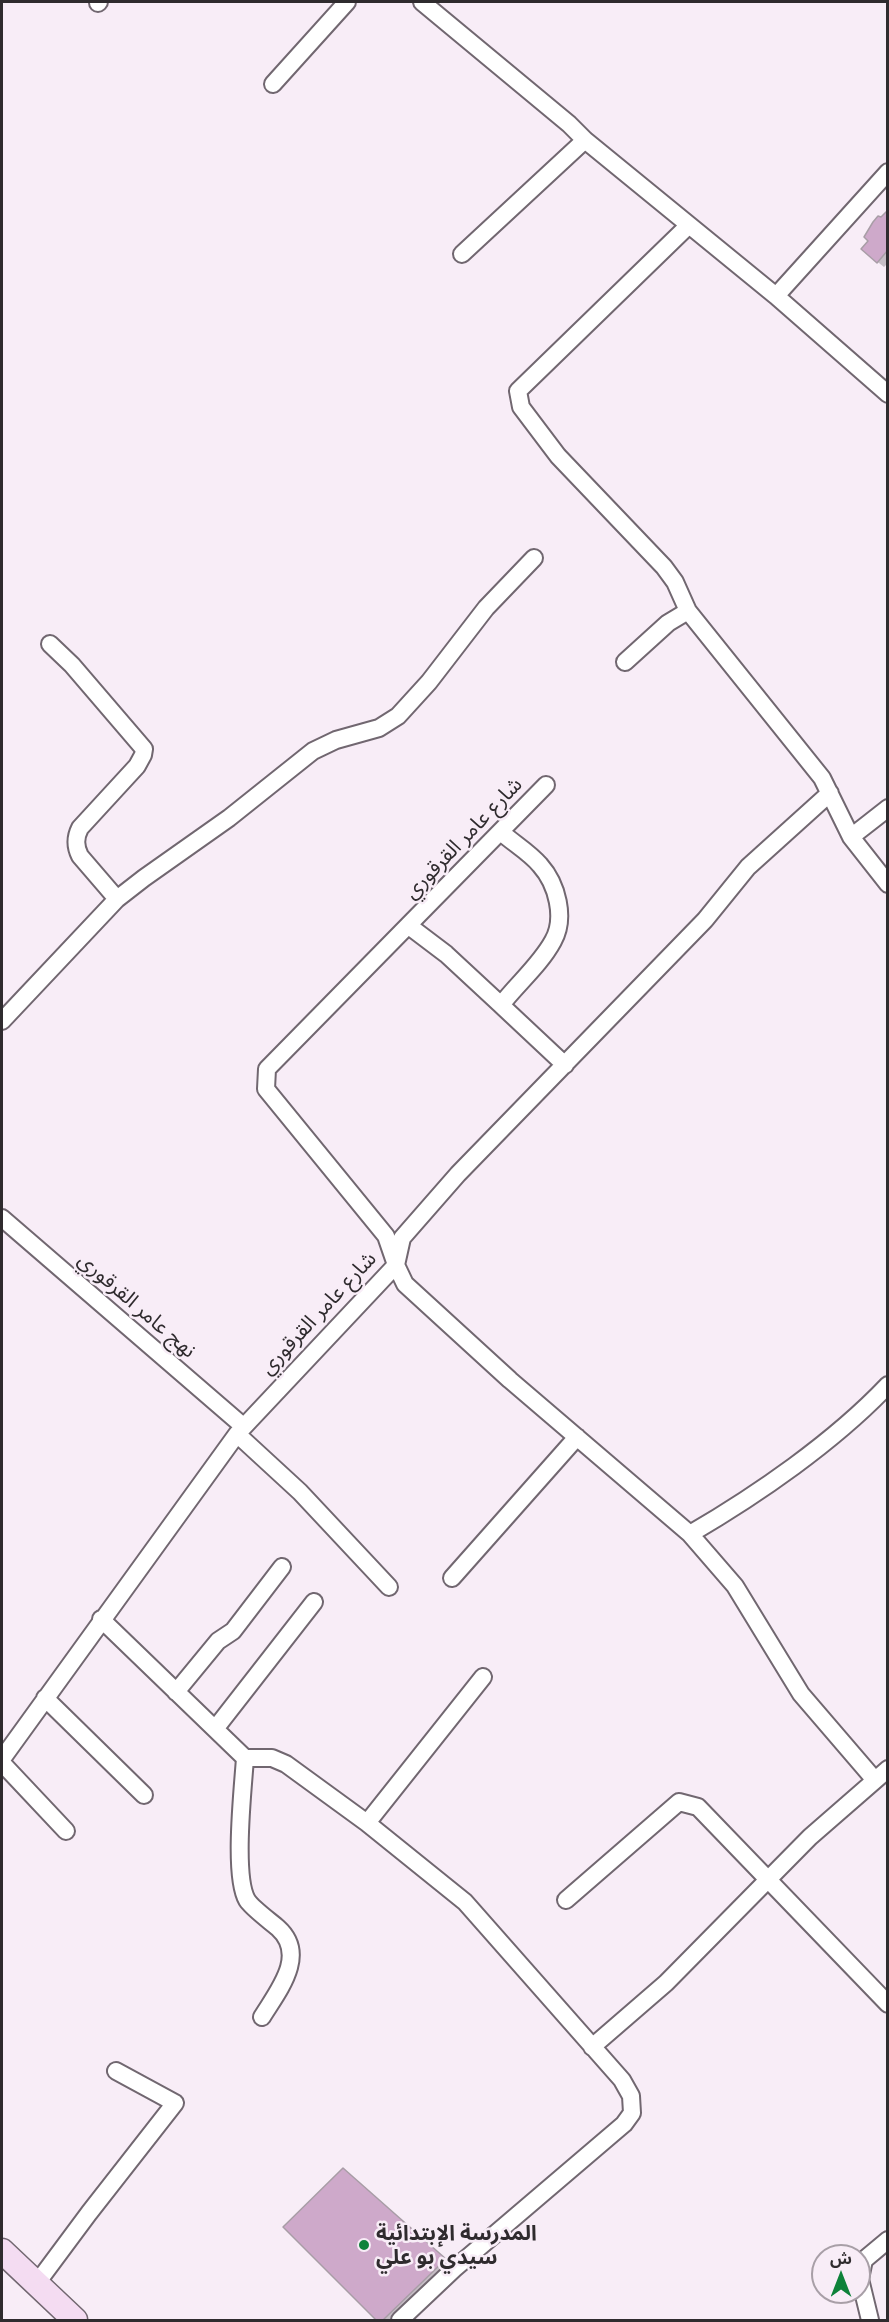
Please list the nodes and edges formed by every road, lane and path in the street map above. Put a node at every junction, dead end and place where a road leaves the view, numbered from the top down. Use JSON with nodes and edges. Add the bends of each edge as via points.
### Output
{"nodes":[{"id":1,"x":346,"y":2,"type":"edge"},
{"id":2,"x":422,"y":2,"type":"edge"},
{"id":3,"x":273,"y":84,"type":"dead end"},
{"id":4,"x":585,"y":140,"type":"junction"},
{"id":5,"x":888,"y":172,"type":"edge"},
{"id":6,"x":689,"y":225,"type":"junction"},
{"id":7,"x":462,"y":254,"type":"dead end"},
{"id":8,"x":776,"y":296,"type":"junction"},
{"id":9,"x":888,"y":394,"type":"edge"},
{"id":10,"x":534,"y":558,"type":"dead end"},
{"id":11,"x":688,"y":611,"type":"junction"},
{"id":12,"x":50,"y":644,"type":"dead end"},
{"id":13,"x":625,"y":662,"type":"dead end"},
{"id":14,"x":546,"y":785,"type":"dead end"},
{"id":15,"x":830,"y":793,"type":"junction"},
{"id":16,"x":888,"y":807,"type":"edge"},
{"id":17,"x":501,"y":832,"type":"junction"},
{"id":18,"x":851,"y":837,"type":"junction"},
{"id":19,"x":888,"y":884,"type":"edge"},
{"id":20,"x":117,"y":899,"type":"junction"},
{"id":21,"x":408,"y":926,"type":"junction"},
{"id":22,"x":501,"y":1005,"type":"junction"},
{"id":23,"x":2,"y":1021,"type":"edge"},
{"id":24,"x":564,"y":1065,"type":"junction"},
{"id":25,"x":2,"y":1218,"type":"edge"},
{"id":26,"x":396,"y":1265,"type":"junction"},
{"id":27,"x":888,"y":1385,"type":"edge"},
{"id":28,"x":240,"y":1430,"type":"junction"},
{"id":29,"x":577,"y":1437,"type":"junction"},
{"id":30,"x":690,"y":1534,"type":"junction"},
{"id":31,"x":282,"y":1567,"type":"dead end"},
{"id":32,"x":452,"y":1578,"type":"dead end"},
{"id":33,"x":389,"y":1587,"type":"dead end"},
{"id":34,"x":314,"y":1602,"type":"dead end"},
{"id":35,"x":101,"y":1619,"type":"junction"},
{"id":36,"x":483,"y":1677,"type":"dead end"},
{"id":37,"x":176,"y":1692,"type":"junction"},
{"id":38,"x":45,"y":1698,"type":"junction"},
{"id":39,"x":215,"y":1729,"type":"junction"},
{"id":40,"x":244,"y":1758,"type":"junction"},
{"id":41,"x":2,"y":1761,"type":"edge"},
{"id":42,"x":881,"y":1774,"type":"edge"},
{"id":43,"x":144,"y":1795,"type":"dead end"},
{"id":44,"x":367,"y":1823,"type":"junction"},
{"id":45,"x":66,"y":1831,"type":"dead end"},
{"id":46,"x":768,"y":1882,"type":"junction"},
{"id":47,"x":566,"y":1900,"type":"dead end"},
{"id":48,"x":888,"y":2004,"type":"edge"},
{"id":49,"x":262,"y":2017,"type":"dead end"},
{"id":50,"x":592,"y":2047,"type":"junction"},
{"id":51,"x":116,"y":2071,"type":"dead end"},
{"id":52,"x":888,"y":2240,"type":"edge"},
{"id":53,"x":2,"y":2251,"type":"edge"},
{"id":54,"x":37,"y":2283,"type":"junction"},
{"id":55,"x":75,"y":2320,"type":"edge"},
{"id":56,"x":400,"y":2320,"type":"edge"},
{"id":57,"x":870,"y":2320,"type":"edge"}],
"edges":[{"from":1,"to":3,"type":"street"},
{"from":2,"to":4,"type":"street"},
{"from":4,"to":6,"type":"street"},
{"from":4,"to":7,"type":"street"},
{"from":5,"to":8,"type":"street"},
{"from":6,"to":8,"type":"street"},
{"from":6,"to":11,"type":"street","via":[[518,391],[521,407],[558,456],[664,567]]},
{"from":8,"to":9,"type":"street"},
{"from":10,"to":20,"type":"street","via":[[486,608],[398,716],[379,728],[313,751]]},
{"from":11,"to":13,"type":"street","via":[[668,623]]},
{"from":11,"to":15,"type":"street"},
{"from":12,"to":20,"type":"street","via":[[144,749],[137,766],[76,836],[80,856]]},
{"from":14,"to":17,"type":"street","name":"شارع عامر القرقوري"},
{"from":15,"to":18,"type":"street"},
{"from":15,"to":24,"type":"street","via":[[748,867],[705,920]]},
{"from":16,"to":18,"type":"street"},
{"from":17,"to":21,"type":"street","name":"شارع عامر القرقوري"},
{"from":17,"to":22,"type":"street","via":[[540,865],[552,884],[560,924],[544,956]]},
{"from":18,"to":19,"type":"street"},
{"from":20,"to":23,"type":"street"},
{"from":21,"to":22,"type":"street","via":[[446,954]]},
{"from":21,"to":26,"type":"street","name":"شارع عامر القرقوري","via":[[267,1069],[266,1089],[386,1236]]},
{"from":22,"to":24,"type":"street"},
{"from":24,"to":26,"type":"street","via":[[427,1208],[402,1238]]},
{"from":25,"to":28,"type":"street","name":"نهج عامر القرقوري"},
{"from":26,"to":28,"type":"street","name":"شارع عامر القرقوري"},
{"from":26,"to":29,"type":"street","via":[[405,1284]]},
{"from":27,"to":30,"type":"street","via":[[816,1449]]},
{"from":28,"to":33,"type":"street","name":"نهج عامر القرقوري"},
{"from":28,"to":35,"type":"street","name":"شارع عامر القرقوري"},
{"from":29,"to":30,"type":"street"},
{"from":29,"to":32,"type":"street"},
{"from":30,"to":42,"type":"street","via":[[735,1586],[801,1694]]},
{"from":31,"to":37,"type":"street","via":[[233,1631],[218,1641]]},
{"from":34,"to":39,"type":"street"},
{"from":35,"to":37,"type":"street"},
{"from":35,"to":38,"type":"street","name":"شارع عامر القرقوري"},
{"from":36,"to":44,"type":"street"},
{"from":37,"to":39,"type":"street"},
{"from":38,"to":41,"type":"street","name":"شارع عامر القرقوري"},
{"from":38,"to":43,"type":"street"},
{"from":39,"to":40,"type":"street"},
{"from":40,"to":44,"type":"street","via":[[272,1758],[286,1764]]},
{"from":40,"to":49,"type":"street","via":[[239,1867],[247,1900],[281,1931],[291,1947],[289,1972]]},
{"from":41,"to":45,"type":"street"},
{"from":42,"to":46,"type":"street","via":[[810,1837]]},
{"from":44,"to":50,"type":"street","via":[[465,1902]]},
{"from":46,"to":47,"type":"street","via":[[698,1807],[679,1802]]},
{"from":46,"to":48,"type":"street"},
{"from":46,"to":50,"type":"street","via":[[666,1983]]},
{"from":50,"to":56,"type":"street","via":[[631,2096],[632,2113],[628,2119]]},
{"from":51,"to":54,"type":"street","via":[[175,2103]]},
{"from":52,"to":57,"type":"street","via":[[864,2260],[860,2279]]},
{"from":53,"to":54,"type":"street"},
{"from":54,"to":55,"type":"street"}]}
